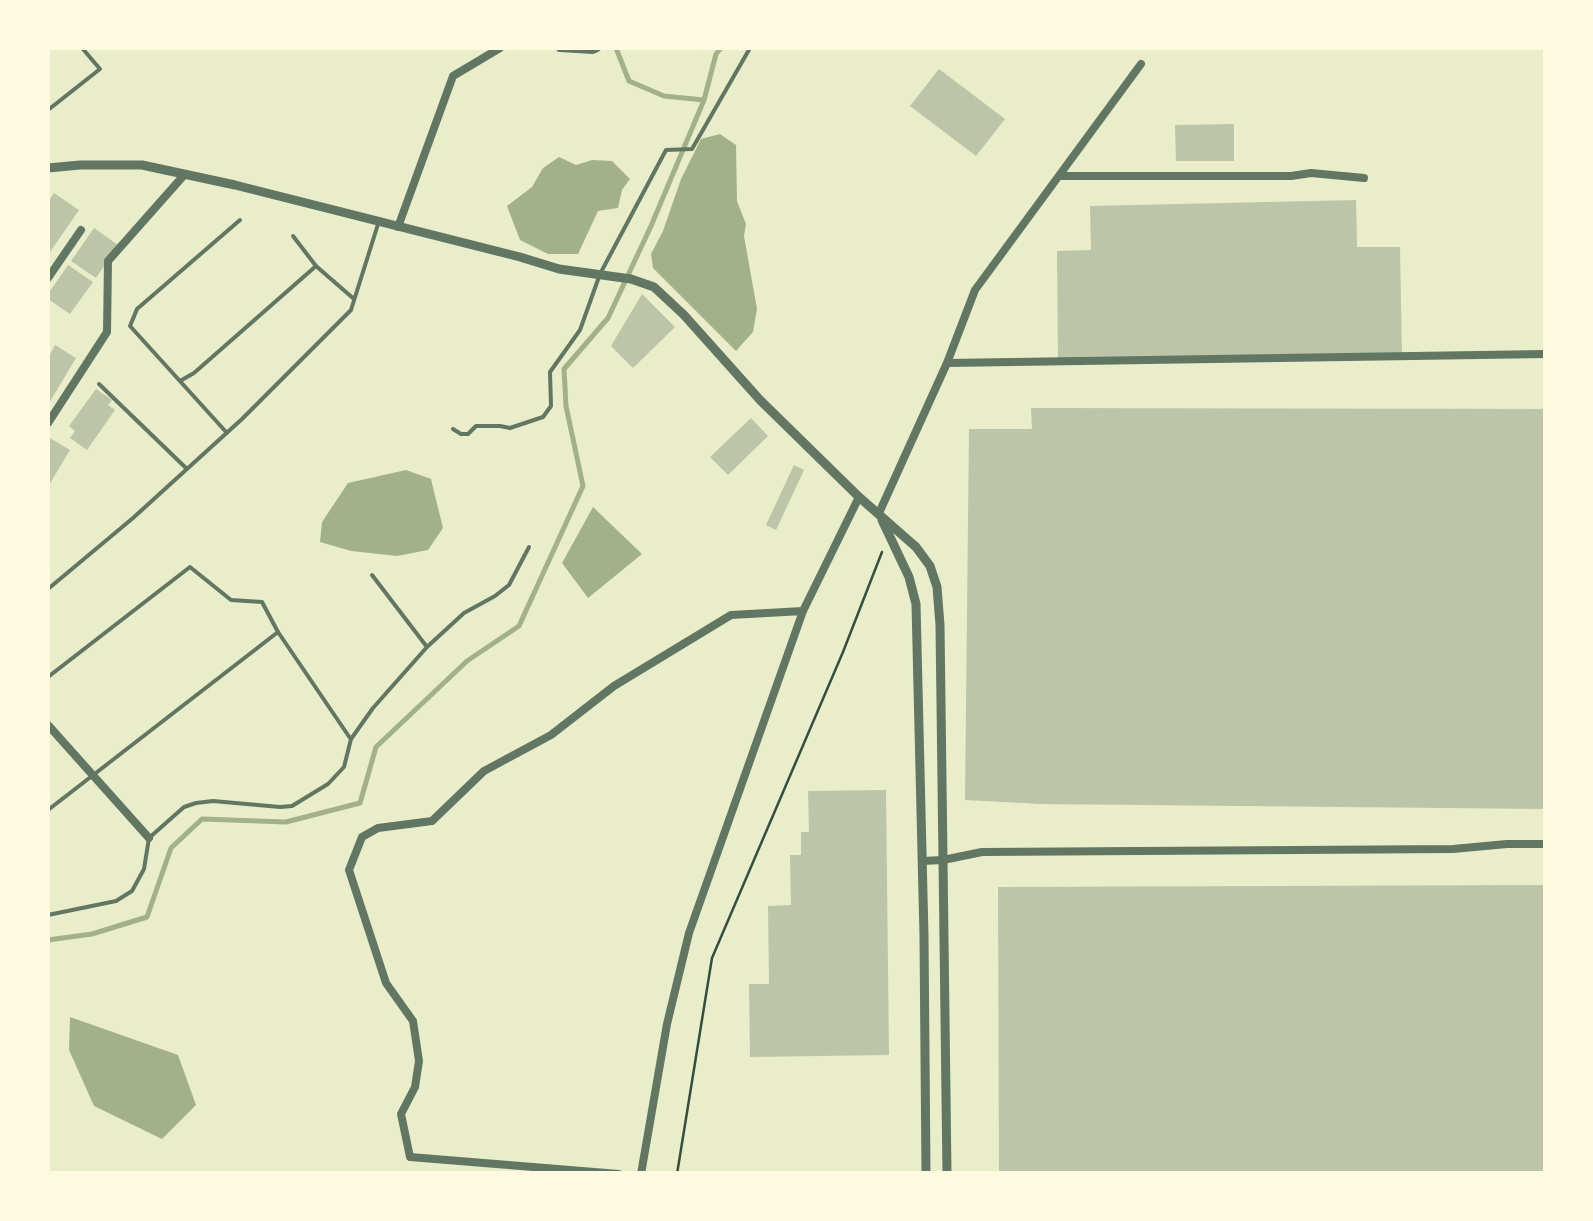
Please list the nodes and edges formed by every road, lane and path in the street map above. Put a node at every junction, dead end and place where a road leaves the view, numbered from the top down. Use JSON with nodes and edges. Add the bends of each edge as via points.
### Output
{"nodes":[{"id":1,"x":82,"y":48,"type":"edge"},
{"id":2,"x":500,"y":48,"type":"edge"},
{"id":3,"x":560,"y":48,"type":"edge"},
{"id":4,"x":597,"y":48,"type":"edge"},
{"id":5,"x":750,"y":48,"type":"edge"},
{"id":6,"x":1141,"y":64,"type":"dead end"},
{"id":7,"x":48,"y":110,"type":"edge"},
{"id":8,"x":48,"y":168,"type":"edge"},
{"id":9,"x":185,"y":174,"type":"junction"},
{"id":10,"x":1058,"y":176,"type":"junction"},
{"id":11,"x":1364,"y":178,"type":"dead end"},
{"id":12,"x":240,"y":220,"type":"dead end"},
{"id":13,"x":379,"y":222,"type":"junction"},
{"id":14,"x":398,"y":226,"type":"junction"},
{"id":15,"x":81,"y":230,"type":"dead end"},
{"id":16,"x":292,"y":236,"type":"dead end"},
{"id":17,"x":316,"y":266,"type":"junction"},
{"id":18,"x":600,"y":274,"type":"junction"},
{"id":19,"x":48,"y":278,"type":"edge"},
{"id":20,"x":354,"y":299,"type":"junction"},
{"id":21,"x":1546,"y":354,"type":"edge"},
{"id":22,"x":947,"y":363,"type":"junction"},
{"id":23,"x":180,"y":381,"type":"junction"},
{"id":24,"x":99,"y":384,"type":"dead end"},
{"id":25,"x":48,"y":423,"type":"edge"},
{"id":26,"x":453,"y":429,"type":"dead end"},
{"id":27,"x":227,"y":433,"type":"junction"},
{"id":28,"x":187,"y":469,"type":"junction"},
{"id":29,"x":858,"y":497,"type":"junction"},
{"id":30,"x":879,"y":513,"type":"junction"},
{"id":31,"x":889,"y":534,"type":"junction"},
{"id":32,"x":529,"y":547,"type":"dead end"},
{"id":33,"x":372,"y":575,"type":"dead end"},
{"id":34,"x":48,"y":590,"type":"edge"},
{"id":35,"x":803,"y":611,"type":"junction"},
{"id":36,"x":278,"y":632,"type":"junction"},
{"id":37,"x":427,"y":647,"type":"junction"},
{"id":38,"x":48,"y":677,"type":"edge"},
{"id":39,"x":48,"y":726,"type":"edge"},
{"id":40,"x":350,"y":739,"type":"junction"},
{"id":41,"x":91,"y":774,"type":"junction"},
{"id":42,"x":48,"y":810,"type":"edge"},
{"id":43,"x":150,"y":838,"type":"junction"},
{"id":44,"x":1546,"y":844,"type":"edge"},
{"id":45,"x":943,"y":860,"type":"junction"},
{"id":46,"x":922,"y":861,"type":"junction"},
{"id":47,"x":48,"y":914,"type":"edge"},
{"id":48,"x":618,"y":1174,"type":"edge"},
{"id":49,"x":642,"y":1174,"type":"edge"},
{"id":50,"x":677,"y":1174,"type":"edge"},
{"id":51,"x":926,"y":1174,"type":"edge"},
{"id":52,"x":948,"y":1174,"type":"edge"}],
"edges":[{"from":1,"to":7,"type":"lane","via":[[100,69]]},
{"from":2,"to":14,"type":"street","via":[[453,76]]},
{"from":3,"to":4,"type":"street"},
{"from":5,"to":18,"type":"lane","via":[[692,149],[666,150]]},
{"from":6,"to":10,"type":"street"},
{"from":8,"to":9,"type":"street","via":[[142,164]]},
{"from":9,"to":13,"type":"street"},
{"from":9,"to":25,"type":"street","via":[[108,261],[107,332]]},
{"from":10,"to":11,"type":"street"},
{"from":10,"to":22,"type":"street","via":[[975,290]]},
{"from":12,"to":23,"type":"lane","via":[[136,310],[130,326]]},
{"from":13,"to":14,"type":"street"},
{"from":13,"to":20,"type":"lane"},
{"from":14,"to":18,"type":"street"},
{"from":15,"to":19,"type":"street"},
{"from":16,"to":17,"type":"lane"},
{"from":17,"to":20,"type":"lane"},
{"from":17,"to":23,"type":"lane"},
{"from":18,"to":26,"type":"lane","via":[[580,330],[550,372],[551,406],[543,417],[510,428],[476,426],[468,434]]},
{"from":18,"to":29,"type":"street","via":[[654,287]]},
{"from":20,"to":27,"type":"lane","via":[[351,310]]},
{"from":21,"to":22,"type":"street"},
{"from":22,"to":30,"type":"street"},
{"from":23,"to":27,"type":"lane"},
{"from":24,"to":28,"type":"lane"},
{"from":27,"to":28,"type":"lane"},
{"from":28,"to":34,"type":"lane"},
{"from":29,"to":30,"type":"street"},
{"from":29,"to":35,"type":"street"},
{"from":30,"to":31,"type":"street"},
{"from":30,"to":45,"type":"street","via":[[916,547],[937,587]]},
{"from":31,"to":46,"type":"street","via":[[916,604]]},
{"from":31,"to":50,"type":"path","via":[[712,958]]},
{"from":32,"to":37,"type":"lane","via":[[509,584]]},
{"from":33,"to":37,"type":"lane"},
{"from":35,"to":48,"type":"street","via":[[730,616],[614,686],[551,736],[484,771],[432,821],[378,828],[362,838],[349,870],[386,983],[413,1022],[419,1061],[401,1114],[410,1158]]},
{"from":35,"to":49,"type":"street","via":[[689,933]]},
{"from":36,"to":38,"type":"lane","via":[[262,602],[231,600],[190,567]]},
{"from":36,"to":40,"type":"lane"},
{"from":36,"to":41,"type":"lane"},
{"from":37,"to":40,"type":"lane"},
{"from":39,"to":41,"type":"street"},
{"from":40,"to":43,"type":"lane","via":[[344,767],[292,806],[196,802]]},
{"from":41,"to":42,"type":"lane"},
{"from":41,"to":43,"type":"street"},
{"from":43,"to":47,"type":"lane","via":[[132,891],[116,901]]},
{"from":44,"to":45,"type":"street","via":[[982,852]]},
{"from":45,"to":46,"type":"street"},
{"from":45,"to":52,"type":"street"},
{"from":46,"to":51,"type":"street"}]}
